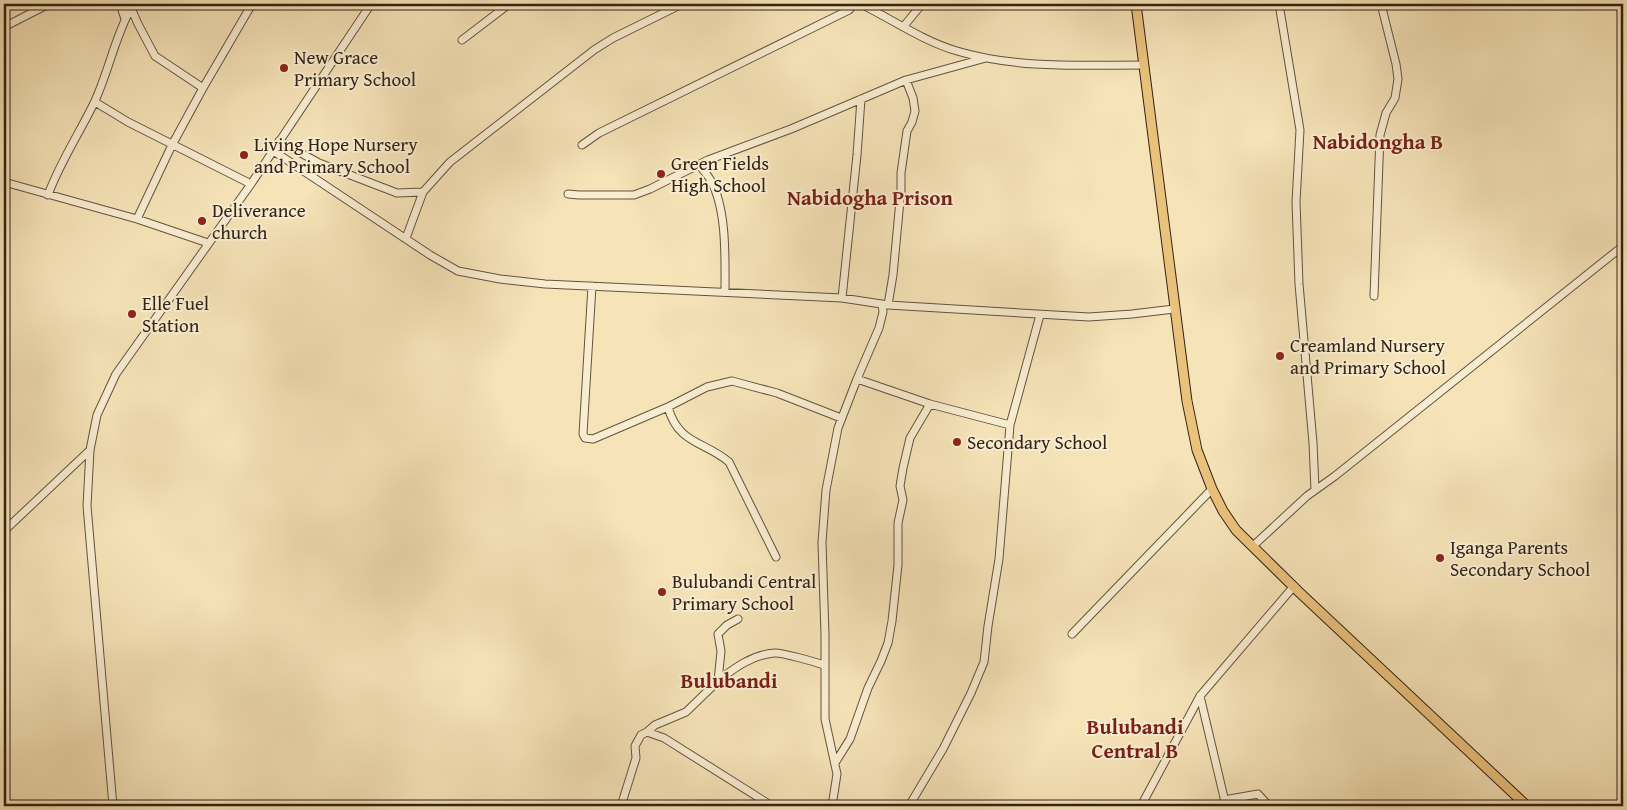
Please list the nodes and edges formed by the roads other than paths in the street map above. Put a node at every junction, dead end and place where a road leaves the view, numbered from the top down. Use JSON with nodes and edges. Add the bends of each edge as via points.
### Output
{"nodes":[{"id":1,"x":49,"y":4,"type":"edge"},
{"id":2,"x":120,"y":4,"type":"edge"},
{"id":3,"x":252,"y":4,"type":"edge"},
{"id":4,"x":371,"y":4,"type":"edge"},
{"id":5,"x":509,"y":4,"type":"edge"},
{"id":6,"x":682,"y":4,"type":"edge"},
{"id":7,"x":854,"y":4,"type":"edge"},
{"id":8,"x":861,"y":4,"type":"edge"},
{"id":9,"x":922,"y":4,"type":"edge"},
{"id":10,"x":1136,"y":4,"type":"edge"},
{"id":11,"x":1279,"y":4,"type":"edge"},
{"id":12,"x":1381,"y":4,"type":"edge"},
{"id":13,"x":133,"y":6,"type":"edge"},
{"id":14,"x":125,"y":20,"type":"junction"},
{"id":15,"x":904,"y":26,"type":"junction"},
{"id":16,"x":4,"y":27,"type":"edge"},
{"id":17,"x":462,"y":40,"type":"dead end"},
{"id":18,"x":986,"y":58,"type":"junction"},
{"id":19,"x":1144,"y":65,"type":"junction"},
{"id":20,"x":906,"y":80,"type":"junction"},
{"id":21,"x":203,"y":88,"type":"junction"},
{"id":22,"x":860,"y":99,"type":"junction"},
{"id":23,"x":94,"y":102,"type":"junction"},
{"id":24,"x":279,"y":141,"type":"junction"},
{"id":25,"x":172,"y":145,"type":"junction"},
{"id":26,"x":582,"y":145,"type":"dead end"},
{"id":27,"x":272,"y":150,"type":"junction"},
{"id":28,"x":700,"y":165,"type":"junction"},
{"id":29,"x":4,"y":182,"type":"edge"},
{"id":30,"x":251,"y":184,"type":"junction"},
{"id":31,"x":423,"y":192,"type":"junction"},
{"id":32,"x":568,"y":194,"type":"dead end"},
{"id":33,"x":48,"y":195,"type":"junction"},
{"id":34,"x":137,"y":219,"type":"junction"},
{"id":35,"x":406,"y":238,"type":"junction"},
{"id":36,"x":208,"y":243,"type":"junction"},
{"id":37,"x":1623,"y":246,"type":"edge"},
{"id":38,"x":592,"y":286,"type":"junction"},
{"id":39,"x":725,"y":292,"type":"junction"},
{"id":40,"x":1374,"y":296,"type":"dead end"},
{"id":41,"x":842,"y":298,"type":"junction"},
{"id":42,"x":885,"y":305,"type":"junction"},
{"id":43,"x":1174,"y":308,"type":"junction"},
{"id":44,"x":1040,"y":315,"type":"junction"},
{"id":45,"x":856,"y":379,"type":"junction"},
{"id":46,"x":930,"y":404,"type":"junction"},
{"id":47,"x":668,"y":407,"type":"junction"},
{"id":48,"x":841,"y":418,"type":"junction"},
{"id":49,"x":1010,"y":425,"type":"junction"},
{"id":50,"x":90,"y":450,"type":"junction"},
{"id":51,"x":1212,"y":489,"type":"junction"},
{"id":52,"x":1315,"y":490,"type":"junction"},
{"id":53,"x":4,"y":531,"type":"edge"},
{"id":54,"x":1252,"y":546,"type":"junction"},
{"id":55,"x":776,"y":557,"type":"dead end"},
{"id":56,"x":1294,"y":586,"type":"junction"},
{"id":57,"x":738,"y":619,"type":"dead end"},
{"id":58,"x":1072,"y":634,"type":"dead end"},
{"id":59,"x":824,"y":665,"type":"junction"},
{"id":60,"x":718,"y":681,"type":"junction"},
{"id":61,"x":1200,"y":696,"type":"junction"},
{"id":62,"x":647,"y":732,"type":"junction"},
{"id":63,"x":835,"y":763,"type":"junction"},
{"id":64,"x":1225,"y":803,"type":"edge"},
{"id":65,"x":113,"y":806,"type":"edge"},
{"id":66,"x":621,"y":806,"type":"edge"},
{"id":67,"x":772,"y":806,"type":"edge"},
{"id":68,"x":832,"y":806,"type":"edge"},
{"id":69,"x":909,"y":806,"type":"edge"},
{"id":70,"x":1141,"y":806,"type":"edge"},
{"id":71,"x":1269,"y":806,"type":"edge"},
{"id":72,"x":1527,"y":806,"type":"edge"}],
"edges":[{"from":1,"to":16,"type":"street"},
{"from":2,"to":14,"type":"street"},
{"from":3,"to":21,"type":"street"},
{"from":4,"to":24,"type":"street"},
{"from":5,"to":17,"type":"street"},
{"from":6,"to":31,"type":"street","via":[[594,50],[450,162]]},
{"from":7,"to":26,"type":"street","via":[[849,10],[599,132]]},
{"from":8,"to":15,"type":"street"},
{"from":9,"to":15,"type":"street"},
{"from":10,"to":19,"type":"main road"},
{"from":11,"to":52,"type":"street","via":[[1300,130],[1296,202],[1299,284]]},
{"from":12,"to":40,"type":"street","via":[[1398,79],[1395,98],[1386,113],[1380,136]]},
{"from":13,"to":14,"type":"street"},
{"from":13,"to":21,"type":"street","via":[[138,24],[155,56]]},
{"from":14,"to":23,"type":"street"},
{"from":15,"to":18,"type":"street","via":[[928,40]]},
{"from":18,"to":19,"type":"street","via":[[1044,65]]},
{"from":18,"to":20,"type":"street"},
{"from":19,"to":43,"type":"main road"},
{"from":20,"to":22,"type":"street"},
{"from":20,"to":42,"type":"street","via":[[915,111],[907,131],[893,275]]},
{"from":21,"to":25,"type":"street"},
{"from":22,"to":28,"type":"street"},
{"from":22,"to":41,"type":"street"},
{"from":23,"to":25,"type":"street"},
{"from":23,"to":33,"type":"street","via":[[55,174]]},
{"from":24,"to":27,"type":"street"},
{"from":24,"to":31,"type":"street","via":[[319,163],[397,193]]},
{"from":25,"to":30,"type":"street"},
{"from":25,"to":34,"type":"street"},
{"from":27,"to":30,"type":"street"},
{"from":27,"to":35,"type":"street"},
{"from":28,"to":32,"type":"street","via":[[634,195]]},
{"from":28,"to":39,"type":"street","via":[[711,180],[721,215],[726,252]]},
{"from":29,"to":33,"type":"street"},
{"from":30,"to":36,"type":"street"},
{"from":31,"to":35,"type":"street"},
{"from":33,"to":34,"type":"street"},
{"from":34,"to":36,"type":"street"},
{"from":35,"to":38,"type":"street","via":[[458,271],[518,281]]},
{"from":36,"to":50,"type":"street","via":[[116,374],[97,415]]},
{"from":37,"to":52,"type":"street"},
{"from":38,"to":39,"type":"street"},
{"from":38,"to":47,"type":"street","via":[[585,438],[594,439]]},
{"from":39,"to":41,"type":"street"},
{"from":41,"to":42,"type":"street"},
{"from":42,"to":44,"type":"street"},
{"from":42,"to":45,"type":"street","via":[[879,328]]},
{"from":43,"to":44,"type":"street","via":[[1089,317]]},
{"from":43,"to":51,"type":"main road","via":[[1197,450]]},
{"from":44,"to":49,"type":"street"},
{"from":45,"to":46,"type":"street"},
{"from":45,"to":48,"type":"street"},
{"from":46,"to":49,"type":"street"},
{"from":46,"to":63,"type":"street","via":[[910,438],[903,468],[898,565],[888,643],[850,739]]},
{"from":47,"to":48,"type":"street","via":[[707,387],[732,381],[777,393]]},
{"from":47,"to":55,"type":"street","via":[[682,434],[729,462]]},
{"from":48,"to":59,"type":"street","via":[[826,490],[822,542]]},
{"from":49,"to":69,"type":"street","via":[[999,559],[984,662],[943,749]]},
{"from":50,"to":53,"type":"street"},
{"from":50,"to":65,"type":"street","via":[[87,506]]},
{"from":51,"to":54,"type":"main road","via":[[1222,511]]},
{"from":51,"to":58,"type":"street"},
{"from":52,"to":54,"type":"street"},
{"from":54,"to":56,"type":"main road"},
{"from":56,"to":61,"type":"street"},
{"from":56,"to":72,"type":"main road"},
{"from":57,"to":60,"type":"street","via":[[718,634],[721,651]]},
{"from":59,"to":60,"type":"street","via":[[776,652],[738,665]]},
{"from":59,"to":63,"type":"street","via":[[825,719]]},
{"from":60,"to":62,"type":"street","via":[[686,712]]},
{"from":61,"to":64,"type":"street"},
{"from":61,"to":70,"type":"street"},
{"from":62,"to":66,"type":"street","via":[[634,746],[636,758]]},
{"from":62,"to":67,"type":"street","via":[[664,738]]},
{"from":63,"to":68,"type":"street","via":[[837,774]]},
{"from":64,"to":71,"type":"street","via":[[1258,794]]}]}
